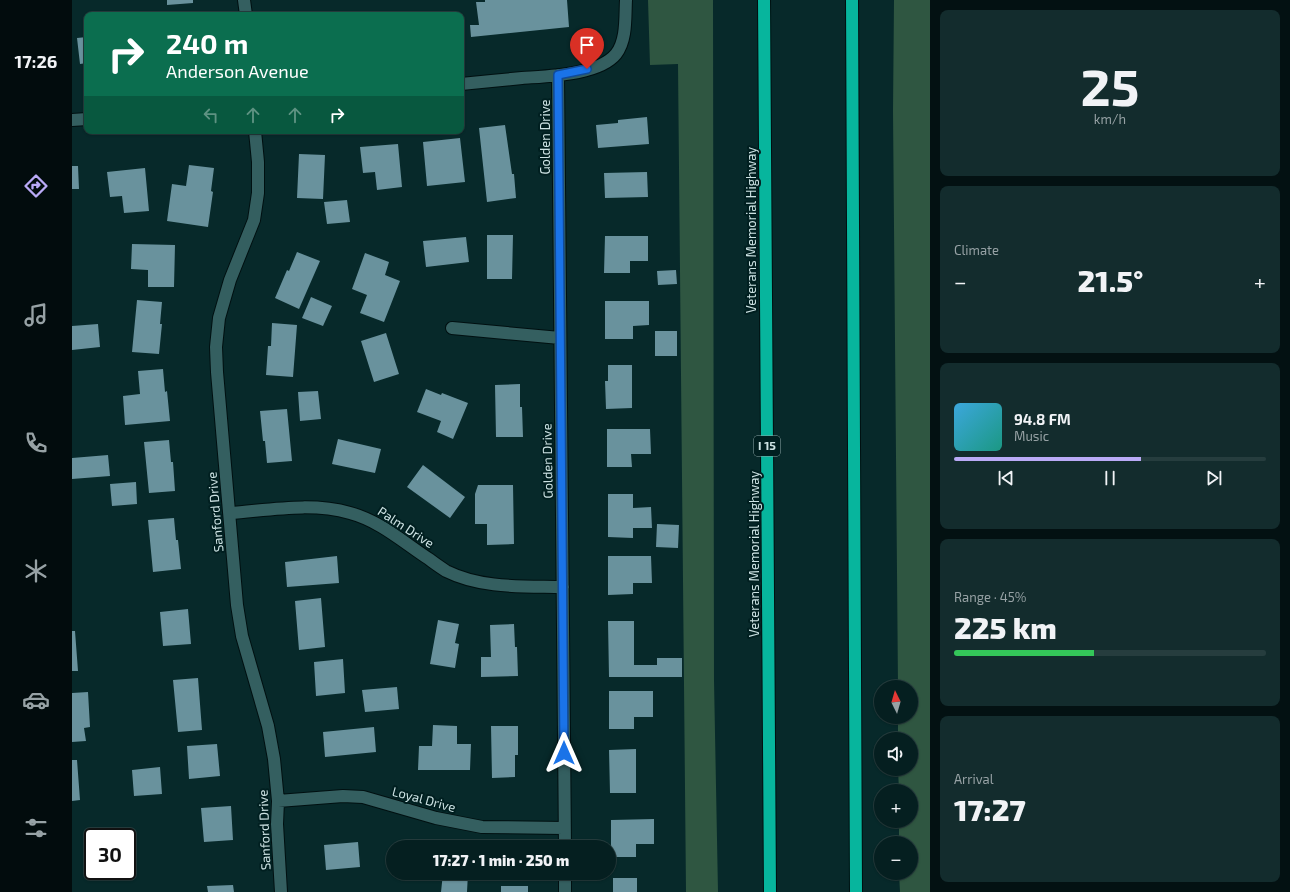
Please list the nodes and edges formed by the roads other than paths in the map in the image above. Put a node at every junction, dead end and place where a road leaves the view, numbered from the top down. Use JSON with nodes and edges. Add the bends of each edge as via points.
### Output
{"nodes":[{"id":1,"x":244,"y":0,"type":"edge"},
{"id":2,"x":626,"y":0,"type":"edge"},
{"id":3,"x":764,"y":0,"type":"edge"},
{"id":4,"x":852,"y":0,"type":"edge"},
{"id":5,"x":246,"y":12,"type":"edge"},
{"id":6,"x":558,"y":75,"type":"junction"},
{"id":7,"x":464,"y":84,"type":"edge"},
{"id":8,"x":84,"y":119,"type":"edge"},
{"id":9,"x":72,"y":120,"type":"edge"},
{"id":10,"x":256,"y":134,"type":"edge"},
{"id":11,"x":452,"y":328,"type":"dead end"},
{"id":12,"x":560,"y":338,"type":"junction"},
{"id":13,"x":230,"y":513,"type":"junction"},
{"id":14,"x":563,"y":587,"type":"junction"},
{"id":15,"x":278,"y":801,"type":"junction"},
{"id":16,"x":564,"y":828,"type":"junction"},
{"id":17,"x":565,"y":840,"type":"edge"},
{"id":18,"x":565,"y":880,"type":"edge"},
{"id":19,"x":281,"y":892,"type":"edge"},
{"id":20,"x":565,"y":892,"type":"edge"},
{"id":21,"x":770,"y":892,"type":"edge"},
{"id":22,"x":856,"y":892,"type":"edge"}],
"edges":[{"from":1,"to":5,"type":"street"},
{"from":2,"to":6,"type":"street","via":[[622,42],[616,54],[595,67]]},
{"from":3,"to":21,"type":"highway","name":"Veterans Memorial Highway","number":"I 15"},
{"from":4,"to":22,"type":"highway"},
{"from":6,"to":7,"type":"street"},
{"from":6,"to":12,"type":"street","name":"Golden Drive"},
{"from":8,"to":9,"type":"street"},
{"from":10,"to":13,"type":"street","name":"Sanford Drive","via":[[258,193],[254,220],[219,318],[216,347]]},
{"from":11,"to":12,"type":"street"},
{"from":12,"to":14,"type":"street","name":"Golden Drive"},
{"from":13,"to":14,"type":"street","name":"Palm Drive","via":[[303,507],[328,508],[351,513],[371,520],[446,570],[462,577],[480,583]]},
{"from":13,"to":15,"type":"street","name":"Sanford Drive","via":[[242,636],[268,726]]},
{"from":14,"to":16,"type":"street","name":"Golden Drive"},
{"from":15,"to":16,"type":"street","name":"Loyal Drive","via":[[364,797],[436,818],[482,827]]},
{"from":15,"to":19,"type":"street","name":"Sanford Drive","via":[[276,824]]},
{"from":16,"to":17,"type":"street","name":"Golden Drive"},
{"from":18,"to":20,"type":"street"}]}
